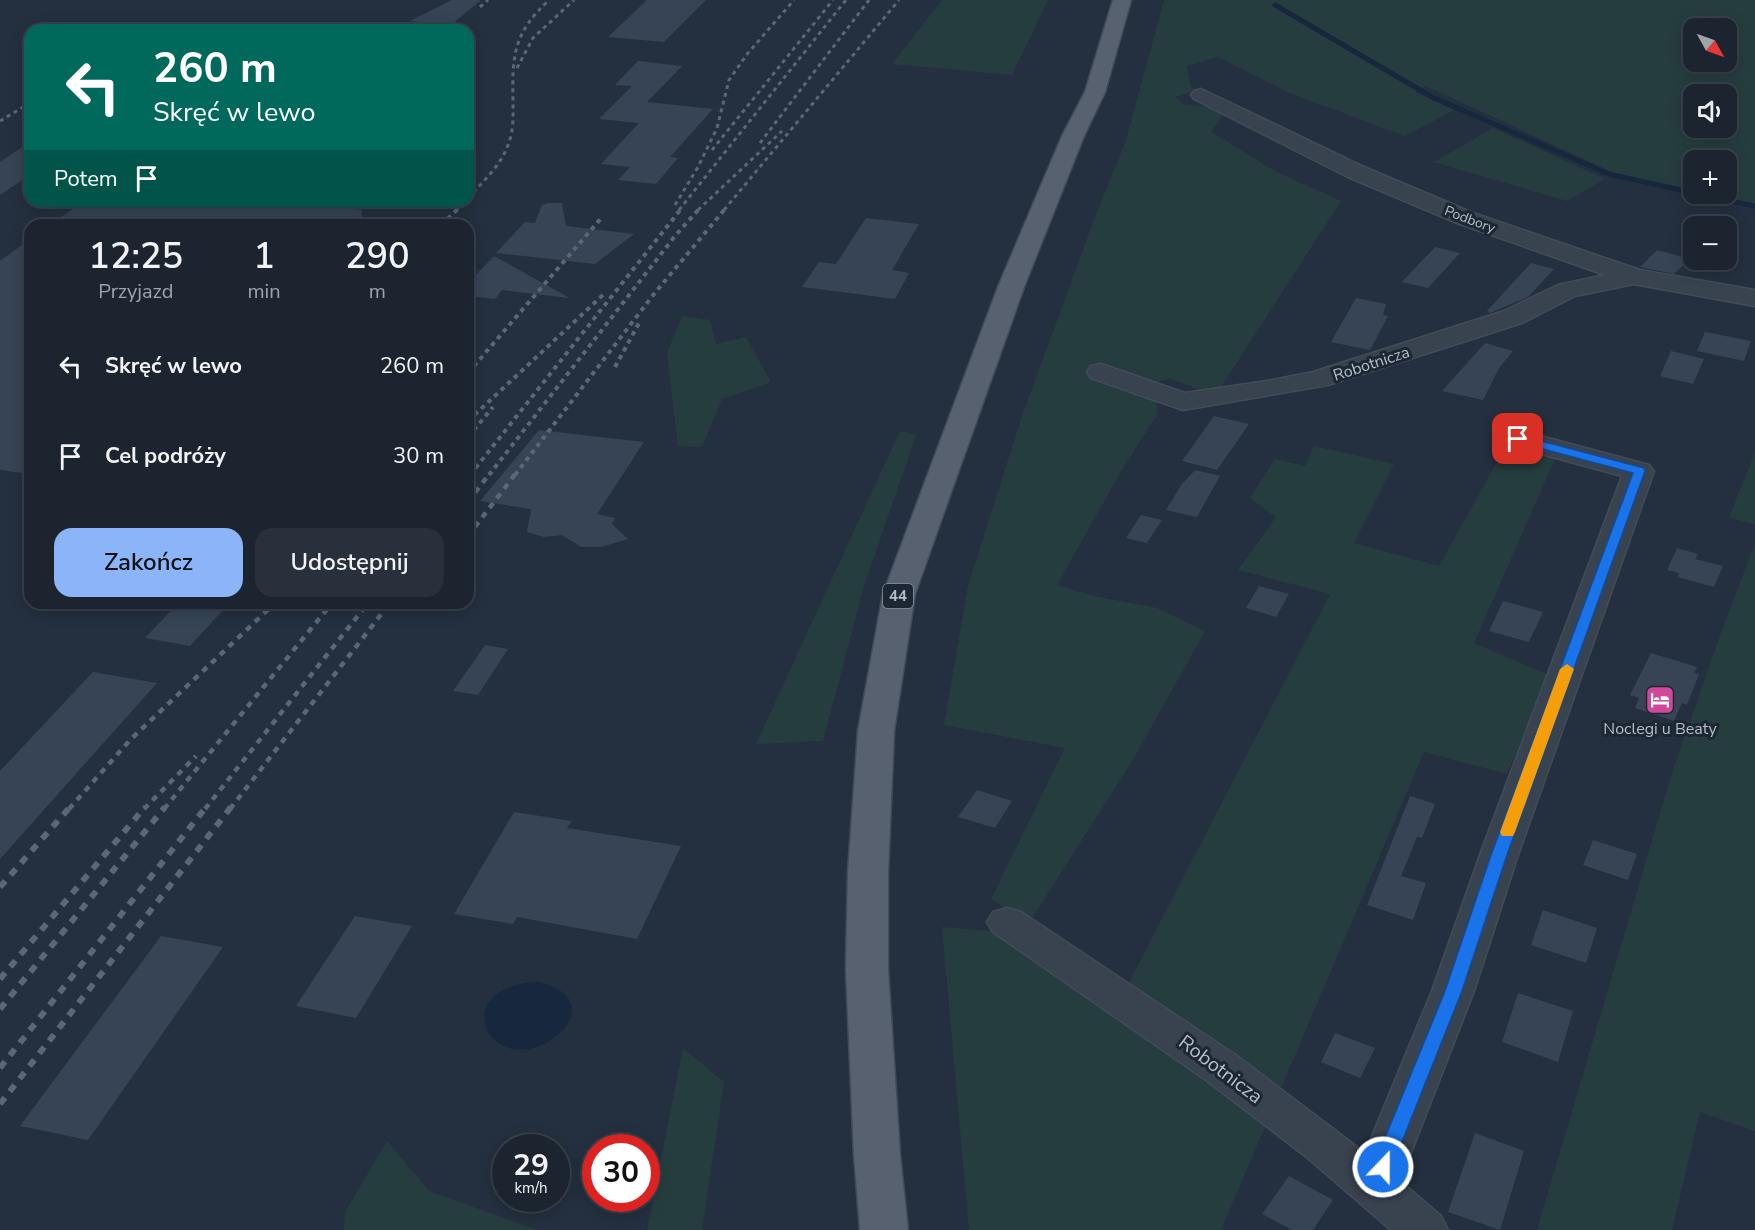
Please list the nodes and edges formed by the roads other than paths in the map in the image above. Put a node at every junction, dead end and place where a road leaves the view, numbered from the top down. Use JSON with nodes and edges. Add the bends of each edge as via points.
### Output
{"nodes":[{"id":1,"x":1122,"y":0,"type":"edge"},
{"id":2,"x":1201,"y":95,"type":"dead end"},
{"id":3,"x":1635,"y":277,"type":"junction"},
{"id":4,"x":1755,"y":298,"type":"edge"},
{"id":5,"x":1101,"y":372,"type":"dead end"},
{"id":6,"x":1518,"y":439,"type":"dead end"},
{"id":7,"x":1006,"y":922,"type":"dead end"},
{"id":8,"x":1375,"y":1186,"type":"junction"},
{"id":9,"x":884,"y":1230,"type":"edge"},
{"id":10,"x":1424,"y":1230,"type":"edge"}],
"edges":[{"from":1,"to":9,"type":"main road","number":"44","via":[[1095,92],[1011,287],[899,594],[876,731],[868,872],[867,969]]},
{"from":2,"to":3,"type":"street","name":"Podbory","via":[[1356,172],[1454,214]]},
{"from":3,"to":4,"type":"street","name":"Podbory"},
{"from":3,"to":5,"type":"street","name":"Robotnicza","via":[[1566,290],[1513,317],[1318,379],[1267,389],[1183,402]]},
{"from":6,"to":8,"type":"street","via":[[1639,471],[1499,855],[1454,991]]},
{"from":7,"to":8,"type":"street","name":"Robotnicza","via":[[1182,1038]]},
{"from":8,"to":10,"type":"street","name":"Robotnicza"}]}
